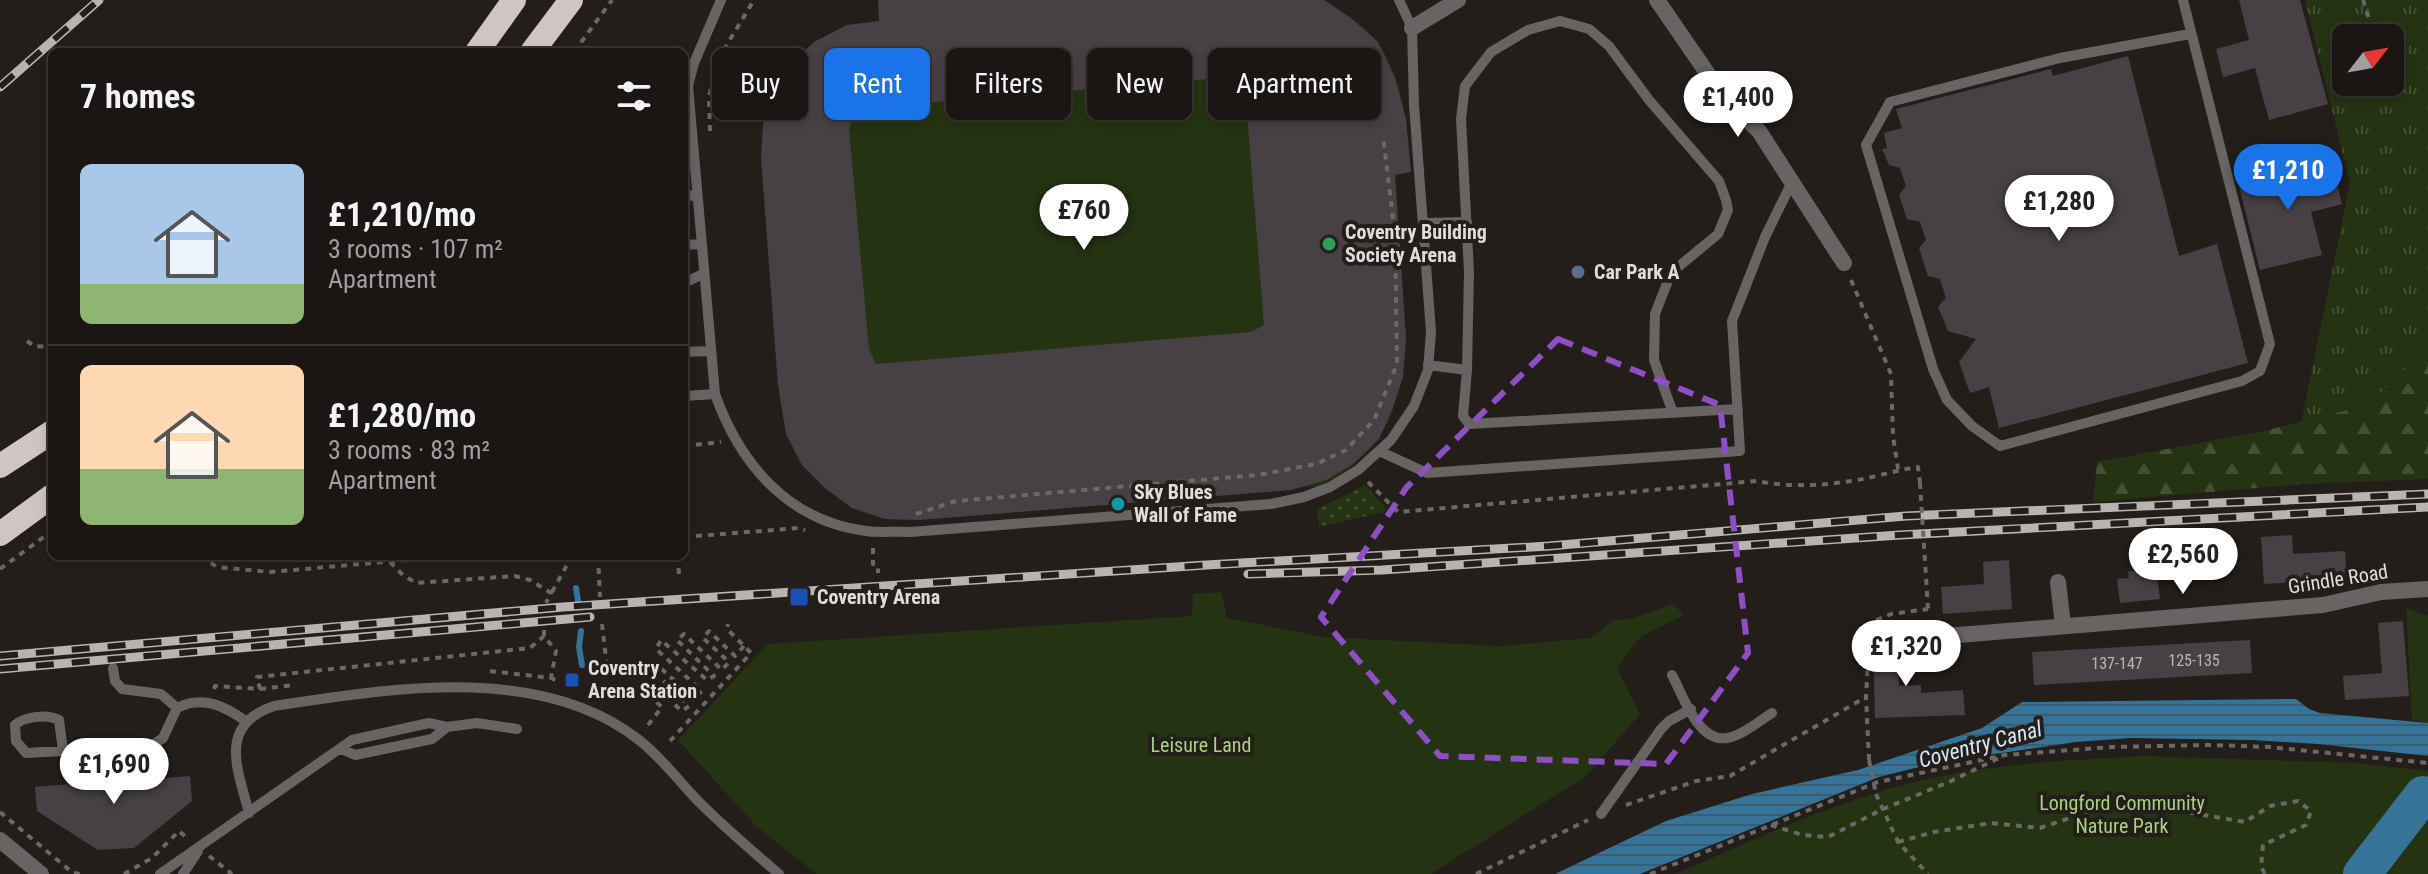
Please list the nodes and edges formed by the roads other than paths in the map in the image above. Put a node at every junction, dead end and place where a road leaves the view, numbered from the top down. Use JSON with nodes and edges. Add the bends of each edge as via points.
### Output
{"nodes":[{"id":1,"x":514,"y":0,"type":"edge"},
{"id":2,"x":571,"y":0,"type":"edge"},
{"id":3,"x":721,"y":0,"type":"edge"},
{"id":4,"x":1399,"y":0,"type":"edge"},
{"id":5,"x":1458,"y":0,"type":"edge"},
{"id":6,"x":1657,"y":0,"type":"edge"},
{"id":7,"x":2183,"y":0,"type":"edge"},
{"id":8,"x":1412,"y":28,"type":"junction"},
{"id":9,"x":2190,"y":34,"type":"junction"},
{"id":10,"x":480,"y":48,"type":"edge"},
{"id":11,"x":535,"y":48,"type":"edge"},
{"id":12,"x":688,"y":145,"type":"edge"},
{"id":13,"x":1792,"y":182,"type":"junction"},
{"id":14,"x":697,"y":195,"type":"junction"},
{"id":15,"x":688,"y":196,"type":"edge"},
{"id":16,"x":1467,"y":222,"type":"junction"},
{"id":17,"x":1425,"y":223,"type":"junction"},
{"id":18,"x":701,"y":244,"type":"junction"},
{"id":19,"x":688,"y":245,"type":"edge"},
{"id":20,"x":1844,"y":263,"type":"road end"},
{"id":21,"x":703,"y":274,"type":"junction"},
{"id":22,"x":688,"y":281,"type":"edge"},
{"id":23,"x":710,"y":351,"type":"junction"},
{"id":24,"x":688,"y":352,"type":"edge"},
{"id":25,"x":1428,"y":365,"type":"junction"},
{"id":26,"x":1467,"y":370,"type":"junction"},
{"id":27,"x":715,"y":394,"type":"junction"},
{"id":28,"x":688,"y":396,"type":"edge"},
{"id":29,"x":1738,"y":409,"type":"junction"},
{"id":30,"x":1673,"y":413,"type":"junction"},
{"id":31,"x":48,"y":435,"type":"edge"},
{"id":32,"x":1379,"y":451,"type":"junction"},
{"id":33,"x":0,"y":466,"type":"edge"},
{"id":34,"x":48,"y":499,"type":"edge"},
{"id":35,"x":0,"y":534,"type":"edge"},
{"id":36,"x":2058,"y":582,"type":"dead end"},
{"id":37,"x":2428,"y":589,"type":"edge"},
{"id":38,"x":2063,"y":625,"type":"junction"},
{"id":39,"x":1934,"y":637,"type":"dead end"},
{"id":40,"x":113,"y":668,"type":"dead end"},
{"id":41,"x":1672,"y":675,"type":"dead end"},
{"id":42,"x":177,"y":708,"type":"junction"},
{"id":43,"x":1691,"y":709,"type":"junction"},
{"id":44,"x":1772,"y":713,"type":"dead end"},
{"id":45,"x":247,"y":722,"type":"junction"},
{"id":46,"x":447,"y":727,"type":"junction"},
{"id":47,"x":517,"y":729,"type":"dead end"},
{"id":48,"x":341,"y":749,"type":"junction"},
{"id":49,"x":63,"y":751,"type":"junction"},
{"id":50,"x":249,"y":813,"type":"junction"},
{"id":51,"x":1601,"y":814,"type":"road end"},
{"id":52,"x":0,"y":840,"type":"edge"},
{"id":53,"x":200,"y":849,"type":"junction"},
{"id":54,"x":41,"y":874,"type":"edge"},
{"id":55,"x":160,"y":874,"type":"edge"},
{"id":56,"x":183,"y":874,"type":"edge"},
{"id":57,"x":779,"y":874,"type":"edge"}],
"edges":[{"from":1,"to":10,"type":"highway"},
{"from":2,"to":11,"type":"highway"},
{"from":3,"to":12,"type":"lane","via":[[688,86]]},
{"from":4,"to":8,"type":"lane"},
{"from":5,"to":8,"type":"street"},
{"from":6,"to":13,"type":"street","via":[[1725,99],[1759,131]]},
{"from":7,"to":9,"type":"lane"},
{"from":8,"to":17,"type":"lane"},
{"from":9,"to":9,"type":"lane","via":[[2270,344],[2260,371],[2242,381],[2000,446],[1947,400],[1938,380],[1866,145],[1890,102],[2060,58]]},
{"from":12,"to":14,"type":"lane"},
{"from":13,"to":20,"type":"street"},
{"from":13,"to":29,"type":"lane","via":[[1732,321]]},
{"from":14,"to":15,"type":"lane"},
{"from":14,"to":18,"type":"lane"},
{"from":16,"to":17,"type":"lane"},
{"from":16,"to":26,"type":"lane"},
{"from":16,"to":30,"type":"lane","via":[[1461,119],[1465,86],[1491,52],[1528,30],[1560,21],[1589,29],[1620,58],[1719,181],[1726,200],[1728,210],[1718,234],[1669,278],[1655,314],[1654,360]]},
{"from":17,"to":25,"type":"lane"},
{"from":18,"to":19,"type":"lane"},
{"from":18,"to":21,"type":"lane"},
{"from":21,"to":22,"type":"lane"},
{"from":21,"to":23,"type":"lane"},
{"from":23,"to":24,"type":"lane"},
{"from":23,"to":27,"type":"lane"},
{"from":25,"to":26,"type":"lane"},
{"from":25,"to":32,"type":"lane","via":[[1414,406]]},
{"from":26,"to":30,"type":"lane","via":[[1463,416],[1469,424]]},
{"from":27,"to":28,"type":"lane"},
{"from":27,"to":32,"type":"lane","via":[[745,458],[768,483],[829,523],[867,531],[1271,504],[1330,487]]},
{"from":29,"to":30,"type":"lane"},
{"from":29,"to":32,"type":"lane","via":[[1740,451],[1427,473]]},
{"from":31,"to":33,"type":"highway"},
{"from":34,"to":35,"type":"highway"},
{"from":36,"to":38,"type":"street"},
{"from":37,"to":38,"type":"street","name":"Grindle Road","via":[[2381,592],[2323,605]]},
{"from":38,"to":39,"type":"street","name":"Grindle Road"},
{"from":40,"to":42,"type":"lane","via":[[122,689],[161,694]]},
{"from":41,"to":43,"type":"lane"},
{"from":42,"to":45,"type":"lane","via":[[214,703]]},
{"from":42,"to":49,"type":"lane","via":[[157,744]]},
{"from":43,"to":44,"type":"lane","via":[[1712,737],[1725,739]]},
{"from":43,"to":51,"type":"lane","via":[[1661,729]]},
{"from":45,"to":50,"type":"lane","via":[[235,747]]},
{"from":45,"to":57,"type":"lane","via":[[274,706],[382,692],[491,688],[556,699],[638,738]]},
{"from":46,"to":47,"type":"lane","via":[[477,723]]},
{"from":46,"to":48,"type":"lane","via":[[429,723],[352,740]]},
{"from":46,"to":48,"type":"lane","via":[[432,739],[355,755]]},
{"from":48,"to":50,"type":"lane"},
{"from":49,"to":49,"type":"lane","via":[[59,720],[34,718],[15,725],[16,741],[26,753]]},
{"from":50,"to":53,"type":"lane"},
{"from":52,"to":54,"type":"street"},
{"from":53,"to":55,"type":"lane"},
{"from":53,"to":56,"type":"lane"}]}
